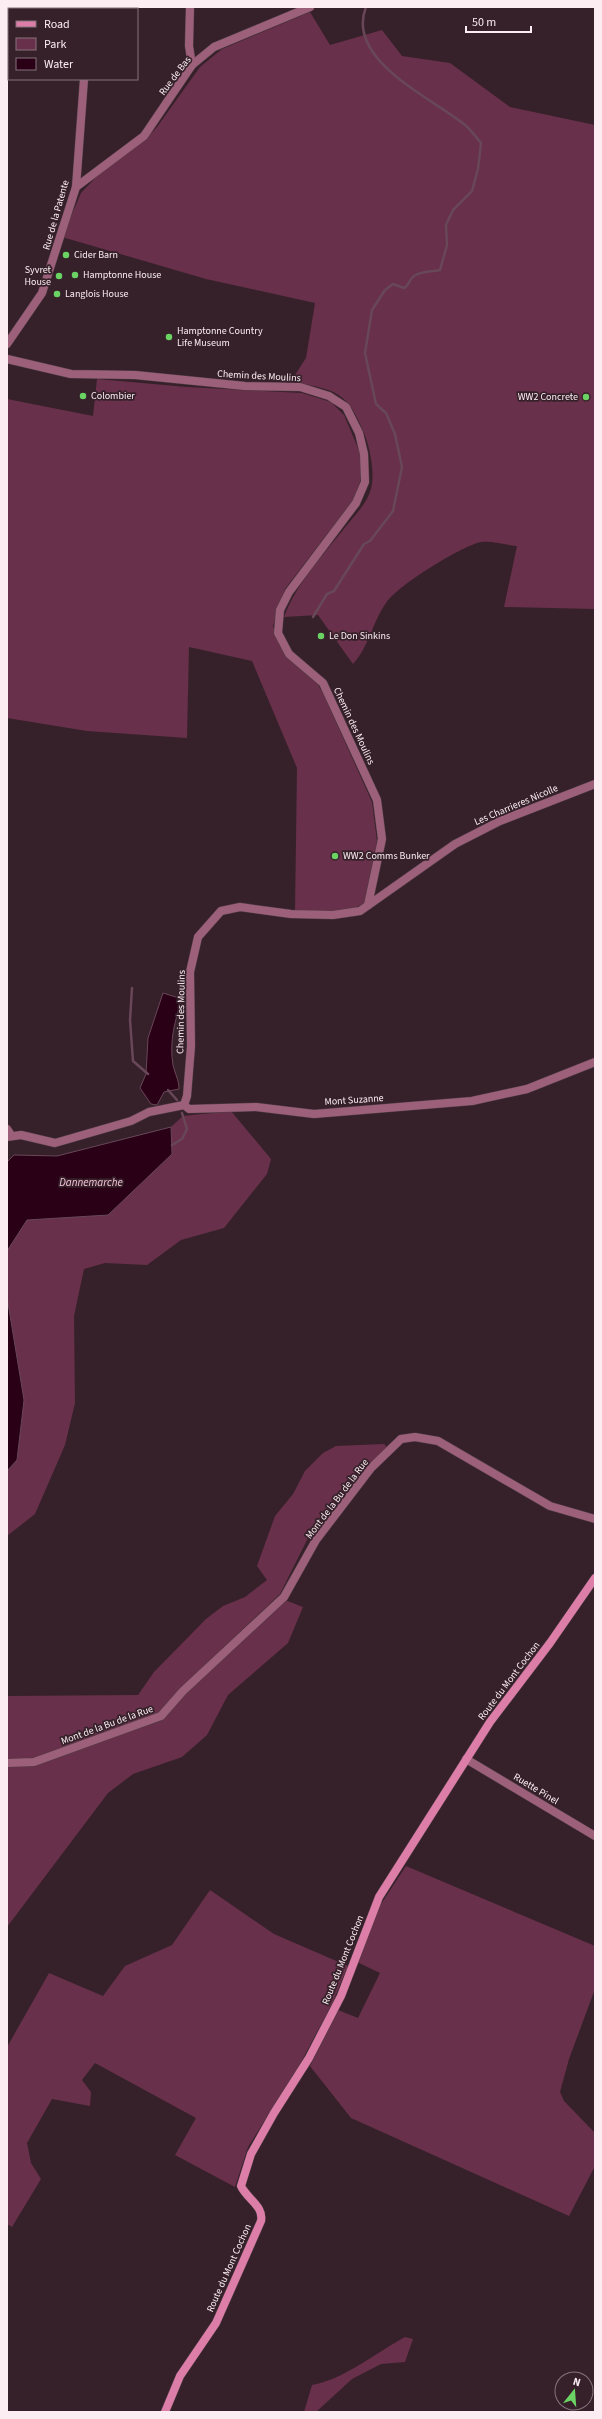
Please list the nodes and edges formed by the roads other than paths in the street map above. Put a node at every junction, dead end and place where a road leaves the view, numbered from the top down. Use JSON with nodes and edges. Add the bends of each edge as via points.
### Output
{"nodes":[{"id":1,"x":190,"y":7,"type":"edge"},
{"id":2,"x":310,"y":7,"type":"edge"},
{"id":3,"x":192,"y":65,"type":"junction"},
{"id":4,"x":84,"y":80,"type":"edge"},
{"id":5,"x":76,"y":187,"type":"junction"},
{"id":6,"x":7,"y":344,"type":"edge"},
{"id":7,"x":7,"y":359,"type":"edge"},
{"id":8,"x":595,"y":784,"type":"edge"},
{"id":9,"x":368,"y":905,"type":"junction"},
{"id":10,"x":595,"y":1062,"type":"edge"},
{"id":11,"x":184,"y":1105,"type":"junction"},
{"id":12,"x":8,"y":1134,"type":"edge"},
{"id":13,"x":595,"y":1519,"type":"edge"},
{"id":14,"x":595,"y":1578,"type":"edge"},
{"id":15,"x":466,"y":1759,"type":"junction"},
{"id":16,"x":7,"y":1763,"type":"edge"},
{"id":17,"x":595,"y":1836,"type":"edge"},
{"id":18,"x":165,"y":2412,"type":"edge"}],
"edges":[{"from":1,"to":3,"type":"street","via":[[189,46]]},
{"from":2,"to":3,"type":"street","name":"Rue de Bas","via":[[214,47]]},
{"from":3,"to":5,"type":"street","name":"Rue de Bas","via":[[144,136]]},
{"from":4,"to":5,"type":"street","name":"Rue de la Patente"},
{"from":5,"to":6,"type":"street","name":"Rue de la Patente","via":[[42,292]]},
{"from":7,"to":9,"type":"street","name":"Chemin des Moulins","via":[[71,374],[135,375],[245,386],[300,387],[329,396],[346,407],[359,433],[364,454],[365,482],[356,503],[289,592],[280,610],[278,633],[289,654],[323,683],[377,800],[382,839]]},
{"from":8,"to":9,"type":"street","name":"Les Charrieres Nicolle","via":[[500,821],[455,844]]},
{"from":9,"to":11,"type":"street","name":"Chemin des Moulins","via":[[360,911],[333,915],[291,914],[240,907],[222,912],[210,923],[198,937],[190,972],[191,1046]]},
{"from":10,"to":11,"type":"street","name":"Mont Suzanne","via":[[527,1089],[472,1101],[314,1114],[256,1107],[189,1109]]},
{"from":11,"to":12,"type":"street","via":[[149,1112],[131,1121],[55,1143]]},
{"from":13,"to":16,"type":"street","name":"Mont de la Bu de la Rue","via":[[550,1506],[438,1441],[415,1437],[401,1439],[371,1468],[316,1540],[284,1597],[161,1716],[34,1762]]},
{"from":14,"to":15,"type":"main road","name":"Route du Mont Cochon"},
{"from":15,"to":17,"type":"street","name":"Ruette Pinel"},
{"from":15,"to":18,"type":"main road","name":"Route du Mont Cochon","via":[[379,1897],[341,1996],[309,2058],[251,2154],[241,2186],[259,2208],[262,2214],[261,2221],[216,2324],[180,2376]]}]}
